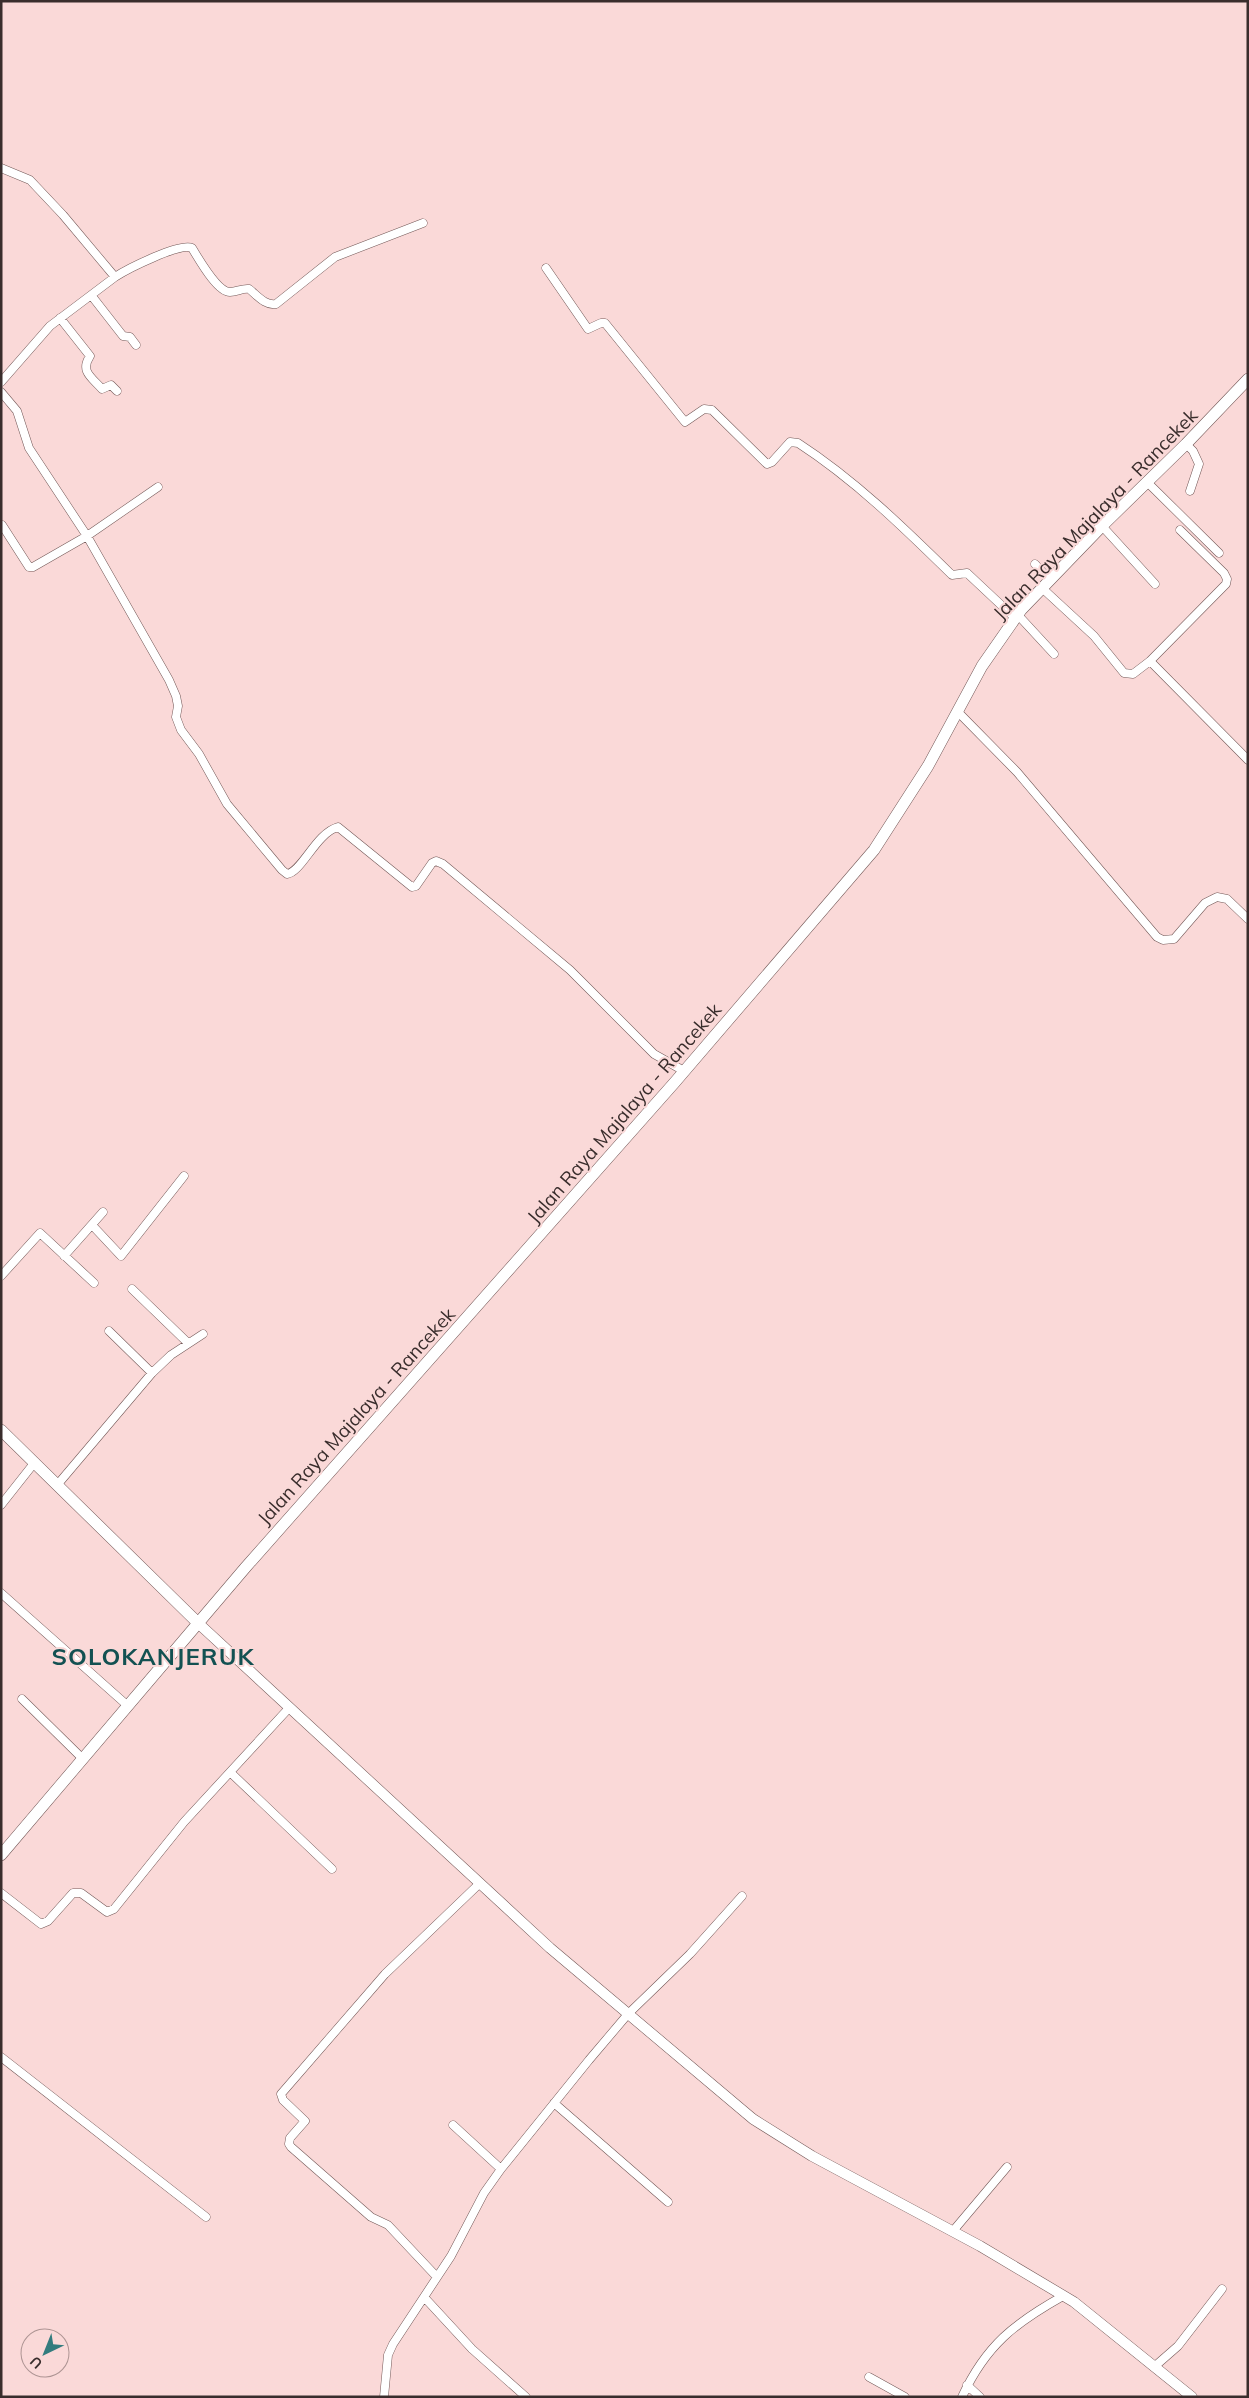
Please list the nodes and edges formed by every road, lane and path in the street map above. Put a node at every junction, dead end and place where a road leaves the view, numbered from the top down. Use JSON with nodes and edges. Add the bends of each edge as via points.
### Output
{"nodes":[{"id":1,"x":1,"y":168,"type":"edge"},
{"id":2,"x":423,"y":223,"type":"dead end"},
{"id":3,"x":546,"y":268,"type":"dead end"},
{"id":4,"x":115,"y":276,"type":"junction"},
{"id":5,"x":91,"y":295,"type":"junction"},
{"id":6,"x":60,"y":318,"type":"junction"},
{"id":7,"x":136,"y":345,"type":"dead end"},
{"id":8,"x":1248,"y":379,"type":"edge"},
{"id":9,"x":1,"y":382,"type":"edge"},
{"id":10,"x":117,"y":391,"type":"dead end"},
{"id":11,"x":1,"y":392,"type":"edge"},
{"id":12,"x":1186,"y":444,"type":"junction"},
{"id":13,"x":1147,"y":482,"type":"junction"},
{"id":14,"x":158,"y":487,"type":"dead end"},
{"id":15,"x":1190,"y":491,"type":"dead end"},
{"id":16,"x":2,"y":525,"type":"edge"},
{"id":17,"x":1102,"y":526,"type":"junction"},
{"id":18,"x":1180,"y":530,"type":"dead end"},
{"id":19,"x":87,"y":536,"type":"junction"},
{"id":20,"x":1219,"y":553,"type":"dead end"},
{"id":21,"x":1035,"y":564,"type":"dead end"},
{"id":22,"x":1050,"y":580,"type":"junction"},
{"id":23,"x":1155,"y":584,"type":"dead end"},
{"id":24,"x":1042,"y":588,"type":"junction"},
{"id":25,"x":1016,"y":617,"type":"junction"},
{"id":26,"x":1054,"y":654,"type":"dead end"},
{"id":27,"x":1150,"y":661,"type":"junction"},
{"id":28,"x":958,"y":712,"type":"junction"},
{"id":29,"x":1248,"y":760,"type":"edge"},
{"id":30,"x":1248,"y":919,"type":"edge"},
{"id":31,"x":684,"y":1070,"type":"junction"},
{"id":32,"x":184,"y":1176,"type":"dead end"},
{"id":33,"x":103,"y":1212,"type":"dead end"},
{"id":34,"x":92,"y":1225,"type":"junction"},
{"id":35,"x":64,"y":1256,"type":"junction"},
{"id":36,"x":1,"y":1276,"type":"edge"},
{"id":37,"x":94,"y":1282,"type":"dead end"},
{"id":38,"x":132,"y":1289,"type":"dead end"},
{"id":39,"x":109,"y":1331,"type":"dead end"},
{"id":40,"x":203,"y":1334,"type":"dead end"},
{"id":41,"x":188,"y":1343,"type":"junction"},
{"id":42,"x":152,"y":1373,"type":"junction"},
{"id":43,"x":1,"y":1430,"type":"edge"},
{"id":44,"x":35,"y":1462,"type":"junction"},
{"id":45,"x":58,"y":1484,"type":"junction"},
{"id":46,"x":1,"y":1505,"type":"edge"},
{"id":47,"x":1,"y":1593,"type":"edge"},
{"id":48,"x":198,"y":1623,"type":"junction"},
{"id":49,"x":22,"y":1698,"type":"dead end"},
{"id":50,"x":128,"y":1706,"type":"junction"},
{"id":51,"x":289,"y":1708,"type":"junction"},
{"id":52,"x":83,"y":1759,"type":"junction"},
{"id":53,"x":231,"y":1773,"type":"junction"},
{"id":54,"x":1,"y":1855,"type":"edge"},
{"id":55,"x":332,"y":1869,"type":"dead end"},
{"id":56,"x":479,"y":1884,"type":"junction"},
{"id":57,"x":1,"y":1893,"type":"edge"},
{"id":58,"x":742,"y":1896,"type":"dead end"},
{"id":59,"x":628,"y":2014,"type":"junction"},
{"id":60,"x":1,"y":2057,"type":"edge"},
{"id":61,"x":554,"y":2103,"type":"junction"},
{"id":62,"x":453,"y":2125,"type":"dead end"},
{"id":63,"x":1007,"y":2167,"type":"dead end"},
{"id":64,"x":501,"y":2169,"type":"junction"},
{"id":65,"x":668,"y":2202,"type":"dead end"},
{"id":66,"x":206,"y":2217,"type":"dead end"},
{"id":67,"x":953,"y":2231,"type":"junction"},
{"id":68,"x":436,"y":2276,"type":"junction"},
{"id":69,"x":1222,"y":2289,"type":"dead end"},
{"id":70,"x":424,"y":2296,"type":"junction"},
{"id":71,"x":1063,"y":2296,"type":"junction"},
{"id":72,"x":1154,"y":2368,"type":"junction"},
{"id":73,"x":869,"y":2376,"type":"dead end"},
{"id":74,"x":967,"y":2385,"type":"junction"},
{"id":75,"x":384,"y":2397,"type":"edge"},
{"id":76,"x":526,"y":2397,"type":"edge"},
{"id":77,"x":905,"y":2397,"type":"edge"},
{"id":78,"x":962,"y":2397,"type":"edge"},
{"id":79,"x":980,"y":2397,"type":"edge"},
{"id":80,"x":1192,"y":2397,"type":"edge"}],
"edges":[{"from":1,"to":4,"type":"street","via":[[30,180]]},
{"from":2,"to":4,"type":"street","via":[[335,257],[276,304],[267,304],[249,289],[223,290],[188,246],[173,249]]},
{"from":3,"to":25,"type":"street","via":[[588,329],[604,322],[685,422],[704,409],[712,410],[767,464],[790,442],[798,443],[848,479],[952,575],[967,573]]},
{"from":4,"to":5,"type":"street"},
{"from":5,"to":6,"type":"street"},
{"from":5,"to":7,"type":"street","via":[[123,336],[130,337]]},
{"from":6,"to":9,"type":"street"},
{"from":6,"to":10,"type":"street","via":[[90,356],[84,364],[85,369],[102,389],[111,385]]},
{"from":8,"to":12,"type":"main road","name":"Jalan Raya Majalaya - Rancekek"},
{"from":11,"to":19,"type":"street","via":[[17,411],[33,454]]},
{"from":12,"to":13,"type":"main road","name":"Jalan Raya Majalaya - Rancekek"},
{"from":12,"to":15,"type":"street","via":[[1199,464]]},
{"from":13,"to":17,"type":"main road","name":"Jalan Raya Majalaya - Rancekek"},
{"from":13,"to":20,"type":"street"},
{"from":14,"to":19,"type":"street"},
{"from":16,"to":19,"type":"street","via":[[31,568]]},
{"from":17,"to":22,"type":"main road","name":"Jalan Raya Majalaya - Rancekek"},
{"from":17,"to":23,"type":"street"},
{"from":18,"to":27,"type":"street","via":[[1224,573],[1226,584]]},
{"from":19,"to":31,"type":"street","via":[[176,696],[176,717],[181,730],[199,754],[227,804],[282,870],[288,874],[294,872],[323,836],[338,826],[412,887],[436,860],[452,869],[570,970],[654,1054]]},
{"from":21,"to":22,"type":"street"},
{"from":22,"to":24,"type":"main road","name":"Jalan Raya Majalaya - Rancekek"},
{"from":24,"to":25,"type":"main road","name":"Jalan Raya Majalaya - Rancekek"},
{"from":24,"to":27,"type":"street","via":[[1094,636],[1124,672],[1133,674]]},
{"from":25,"to":26,"type":"street"},
{"from":25,"to":28,"type":"main road","name":"Jalan Raya Majalaya - Rancekek","via":[[982,666]]},
{"from":27,"to":29,"type":"street"},
{"from":28,"to":30,"type":"street","via":[[1017,772],[1157,936],[1163,940],[1174,939],[1205,903],[1217,897],[1226,899]]},
{"from":28,"to":31,"type":"main road","name":"Jalan Raya Majalaya - Rancekek","via":[[902,809],[874,850]]},
{"from":31,"to":48,"type":"main road","name":"Jalan Raya Majalaya - Rancekek"},
{"from":32,"to":34,"type":"street","via":[[121,1256]]},
{"from":33,"to":34,"type":"street"},
{"from":34,"to":35,"type":"street"},
{"from":35,"to":36,"type":"street","via":[[40,1233]]},
{"from":35,"to":37,"type":"street"},
{"from":38,"to":41,"type":"street"},
{"from":39,"to":42,"type":"street"},
{"from":40,"to":41,"type":"street"},
{"from":41,"to":42,"type":"street"},
{"from":42,"to":45,"type":"street"},
{"from":43,"to":44,"type":"main road"},
{"from":44,"to":45,"type":"main road"},
{"from":44,"to":46,"type":"street"},
{"from":45,"to":48,"type":"main road"},
{"from":47,"to":50,"type":"street"},
{"from":48,"to":50,"type":"main road","name":"Jalan Raya Majalaya - Rancekek"},
{"from":48,"to":51,"type":"street"},
{"from":49,"to":52,"type":"street"},
{"from":50,"to":52,"type":"main road","name":"Jalan Raya Majalaya - Rancekek"},
{"from":51,"to":53,"type":"street"},
{"from":51,"to":56,"type":"street"},
{"from":52,"to":54,"type":"main road","name":"Jalan Raya Majalaya - Rancekek"},
{"from":53,"to":55,"type":"street"},
{"from":53,"to":57,"type":"street","via":[[184,1822],[110,1911],[103,1911],[81,1893],[74,1893],[48,1921],[41,1924]]},
{"from":56,"to":59,"type":"street"},
{"from":56,"to":68,"type":"street","via":[[385,1974],[281,2094],[305,2121],[290,2138],[291,2147],[371,2217],[388,2225]]},
{"from":58,"to":59,"type":"street","via":[[690,1954]]},
{"from":59,"to":61,"type":"street"},
{"from":59,"to":67,"type":"street","via":[[753,2119],[812,2156]]},
{"from":60,"to":66,"type":"street"},
{"from":61,"to":64,"type":"street"},
{"from":61,"to":65,"type":"street"},
{"from":62,"to":64,"type":"street"},
{"from":63,"to":67,"type":"street"},
{"from":64,"to":68,"type":"street"},
{"from":67,"to":71,"type":"street"},
{"from":68,"to":70,"type":"street"},
{"from":69,"to":72,"type":"street","via":[[1178,2346]]},
{"from":70,"to":75,"type":"street","via":[[388,2355]]},
{"from":70,"to":76,"type":"street","via":[[472,2349]]},
{"from":71,"to":72,"type":"street","via":[[1098,2319]]},
{"from":71,"to":74,"type":"street","via":[[1014,2326],[998,2342]]},
{"from":72,"to":80,"type":"street"},
{"from":73,"to":77,"type":"street"},
{"from":74,"to":78,"type":"street"},
{"from":74,"to":79,"type":"street"}]}
